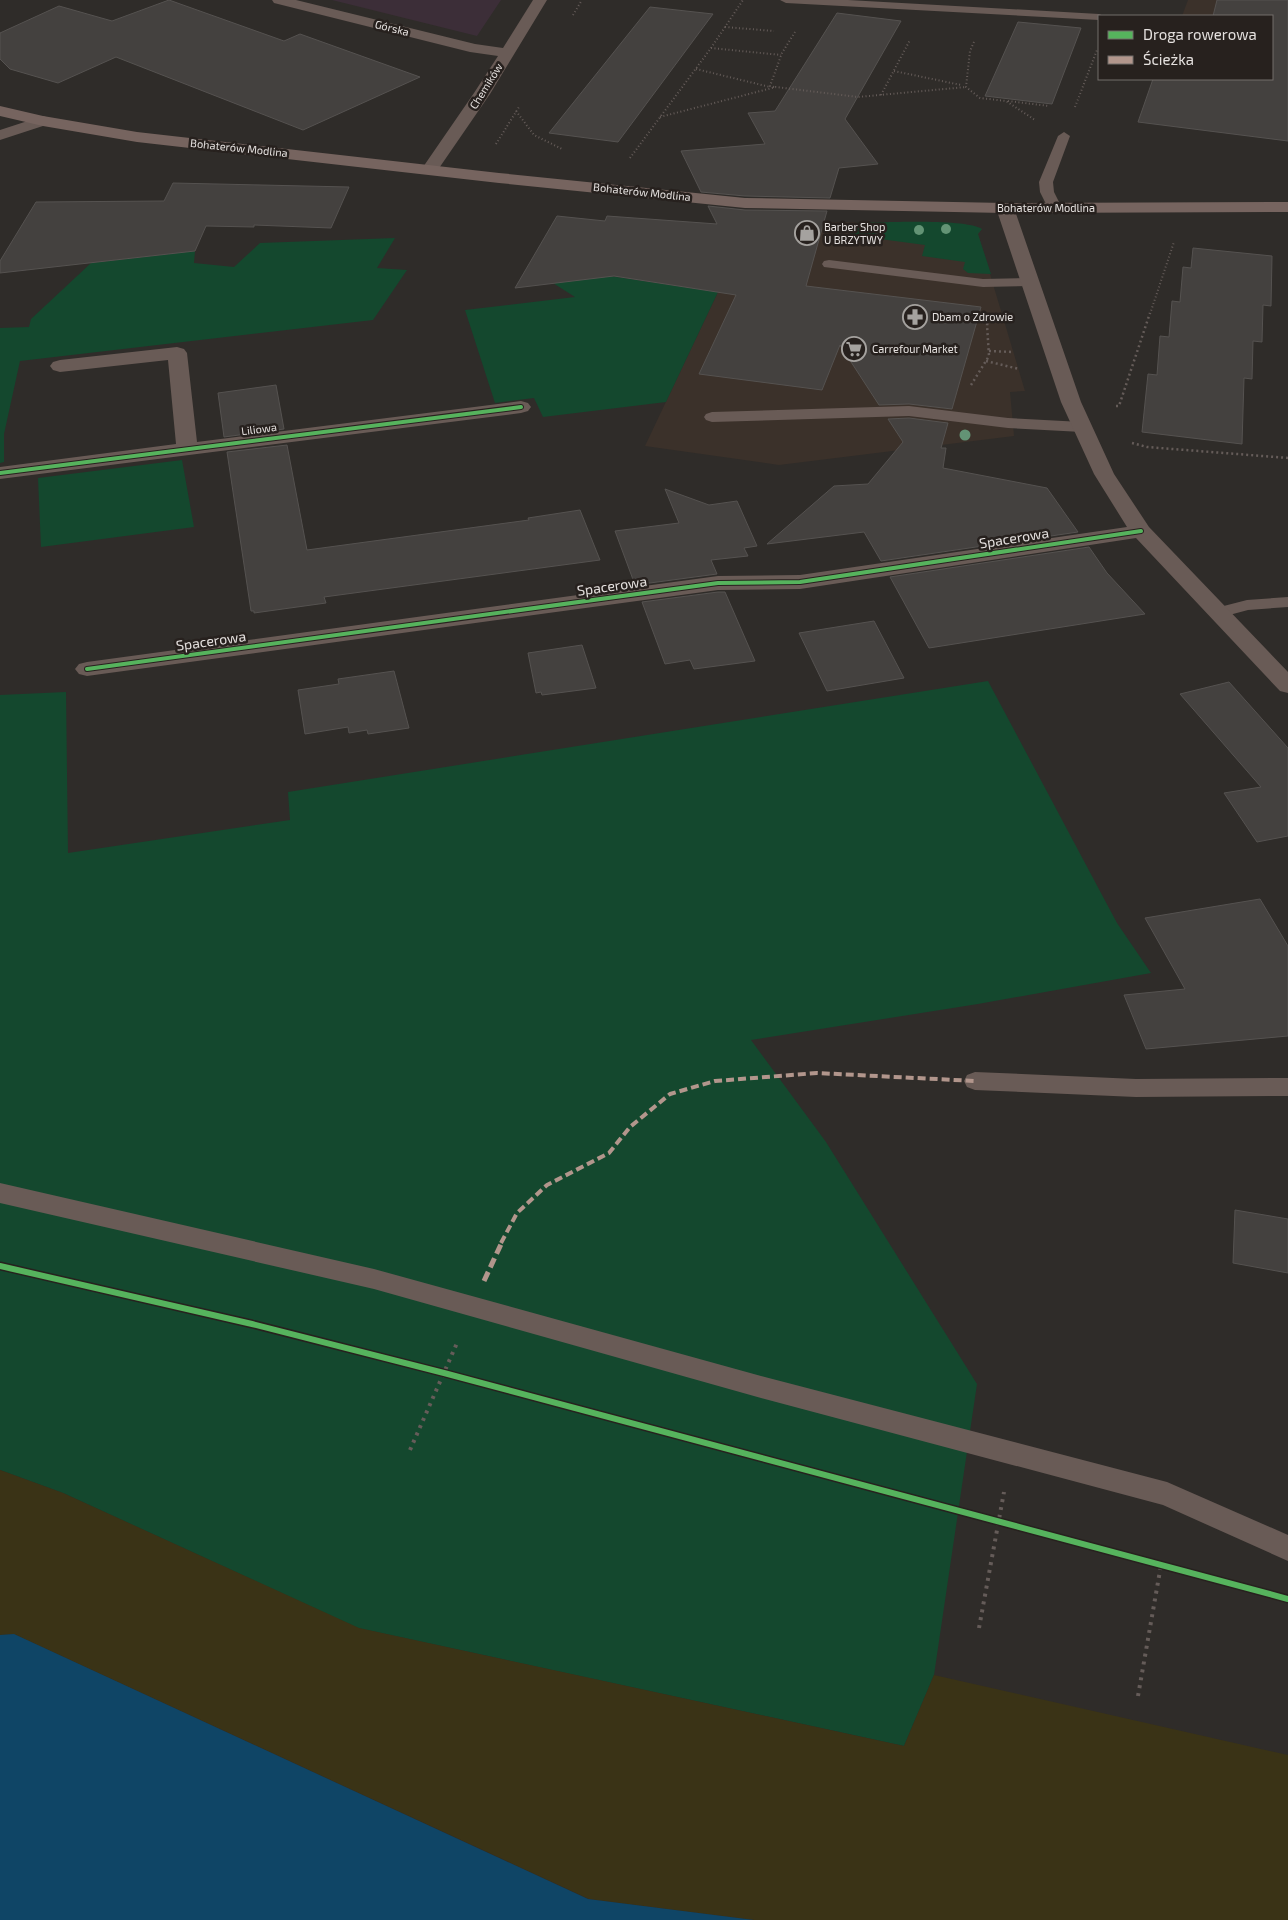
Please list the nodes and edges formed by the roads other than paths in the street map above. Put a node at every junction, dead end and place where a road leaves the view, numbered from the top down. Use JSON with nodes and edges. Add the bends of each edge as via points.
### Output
{"nodes":[{"id":1,"x":279,"y":0,"type":"edge"},
{"id":2,"x":540,"y":0,"type":"edge"},
{"id":3,"x":788,"y":0,"type":"edge"},
{"id":4,"x":1098,"y":17,"type":"edge"},
{"id":5,"x":506,"y":53,"type":"junction"},
{"id":6,"x":0,"y":111,"type":"edge"},
{"id":7,"x":43,"y":121,"type":"junction"},
{"id":8,"x":1,"y":136,"type":"edge"},
{"id":9,"x":1064,"y":136,"type":"road end"},
{"id":10,"x":429,"y":170,"type":"junction"},
{"id":11,"x":1288,"y":207,"type":"edge"},
{"id":12,"x":1005,"y":208,"type":"junction"},
{"id":13,"x":1054,"y":208,"type":"junction"},
{"id":14,"x":829,"y":264,"type":"dead end"},
{"id":15,"x":1030,"y":282,"type":"junction"},
{"id":16,"x":60,"y":366,"type":"dead end"},
{"id":17,"x":521,"y":407,"type":"dead end"},
{"id":18,"x":712,"y":417,"type":"dead end"},
{"id":19,"x":1082,"y":427,"type":"junction"},
{"id":20,"x":187,"y":448,"type":"junction"},
{"id":21,"x":0,"y":473,"type":"edge"},
{"id":22,"x":1141,"y":531,"type":"junction"},
{"id":23,"x":1288,"y":602,"type":"edge"},
{"id":24,"x":1218,"y":613,"type":"junction"},
{"id":25,"x":87,"y":669,"type":"dead end"},
{"id":26,"x":1288,"y":686,"type":"edge"},
{"id":27,"x":975,"y":1081,"type":"dead end"},
{"id":28,"x":1288,"y":1087,"type":"edge"},
{"id":29,"x":0,"y":1192,"type":"edge"},
{"id":30,"x":1288,"y":1548,"type":"edge"}],
"edges":[{"from":1,"to":5,"type":"street","name":"Górska","via":[[475,49]]},
{"from":2,"to":5,"type":"street","name":"Chemików"},
{"from":3,"to":4,"type":"lane"},
{"from":5,"to":10,"type":"street","name":"Chemików"},
{"from":6,"to":7,"type":"main road","name":"Bohaterów Modlina"},
{"from":7,"to":8,"type":"street"},
{"from":7,"to":10,"type":"main road","name":"Bohaterów Modlina","via":[[137,137]]},
{"from":9,"to":13,"type":"lane","via":[[1046,182]]},
{"from":10,"to":12,"type":"main road","name":"Bohaterów Modlina","via":[[745,203]]},
{"from":11,"to":13,"type":"main road","name":"Bohaterów Modlina"},
{"from":12,"to":13,"type":"main road","name":"Bohaterów Modlina"},
{"from":12,"to":15,"type":"street"},
{"from":14,"to":15,"type":"lane","via":[[983,283]]},
{"from":15,"to":19,"type":"street"},
{"from":16,"to":20,"type":"street","via":[[176,353]]},
{"from":17,"to":20,"type":"street","name":"Liliowa"},
{"from":18,"to":19,"type":"lane","via":[[909,411],[1008,423]]},
{"from":19,"to":22,"type":"street","via":[[1104,474]]},
{"from":20,"to":21,"type":"street","name":"Liliowa"},
{"from":22,"to":24,"type":"street"},
{"from":22,"to":25,"type":"street","name":"Spacerowa","via":[[800,582],[718,584]]},
{"from":23,"to":24,"type":"lane","via":[[1247,605]]},
{"from":24,"to":26,"type":"street"},
{"from":27,"to":28,"type":"lane","via":[[1136,1088]]},
{"from":29,"to":30,"type":"lane","via":[[374,1279],[761,1387],[1167,1494]]}]}
